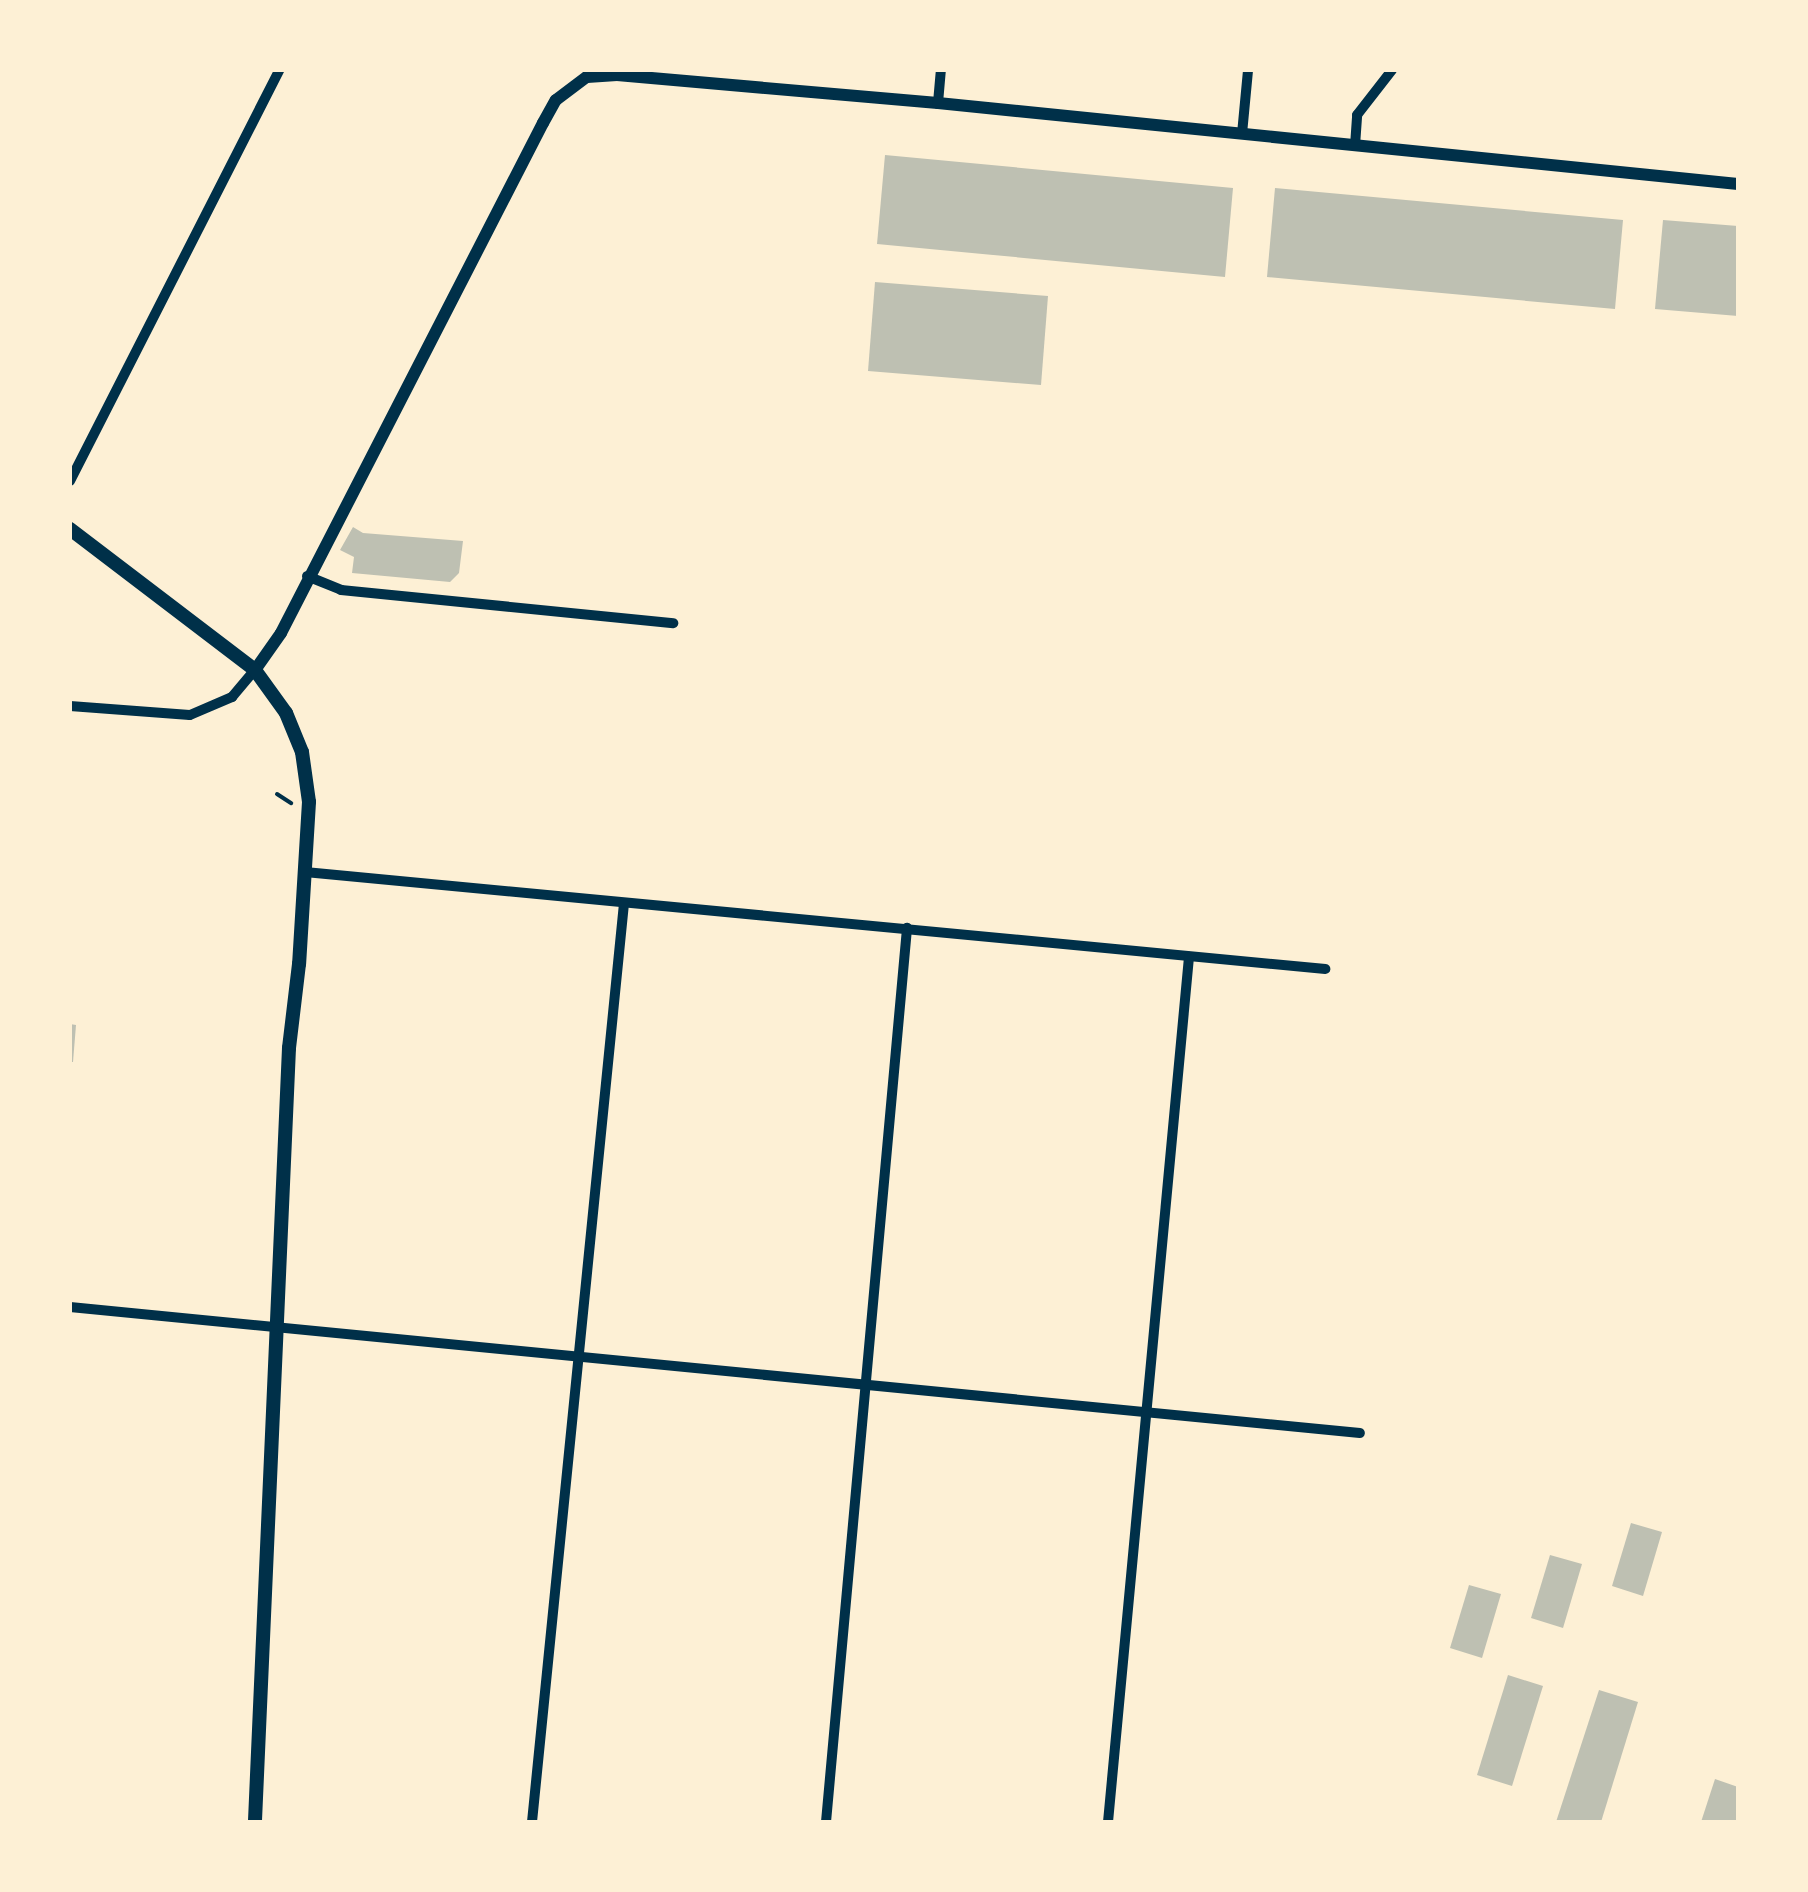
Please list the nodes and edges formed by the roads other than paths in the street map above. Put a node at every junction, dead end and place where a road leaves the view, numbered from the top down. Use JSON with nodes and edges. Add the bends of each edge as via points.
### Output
{"nodes":[{"id":1,"x":279,"y":70,"type":"edge"},
{"id":2,"x":940,"y":70,"type":"edge"},
{"id":3,"x":1248,"y":70,"type":"edge"},
{"id":4,"x":1392,"y":70,"type":"edge"},
{"id":5,"x":587,"y":74,"type":"edge"},
{"id":6,"x":938,"y":103,"type":"junction"},
{"id":7,"x":1242,"y":134,"type":"junction"},
{"id":8,"x":1355,"y":146,"type":"junction"},
{"id":9,"x":1738,"y":184,"type":"edge"},
{"id":10,"x":70,"y":481,"type":"edge"},
{"id":11,"x":70,"y":529,"type":"edge"},
{"id":12,"x":307,"y":576,"type":"junction"},
{"id":13,"x":673,"y":624,"type":"dead end"},
{"id":14,"x":255,"y":670,"type":"junction"},
{"id":15,"x":70,"y":706,"type":"edge"},
{"id":16,"x":306,"y":872,"type":"junction"},
{"id":17,"x":624,"y":904,"type":"junction"},
{"id":18,"x":907,"y":928,"type":"junction"},
{"id":19,"x":1190,"y":956,"type":"junction"},
{"id":20,"x":1325,"y":969,"type":"dead end"},
{"id":21,"x":70,"y":1306,"type":"edge"},
{"id":22,"x":276,"y":1327,"type":"junction"},
{"id":23,"x":580,"y":1356,"type":"junction"},
{"id":24,"x":863,"y":1384,"type":"junction"},
{"id":25,"x":1147,"y":1412,"type":"junction"},
{"id":26,"x":1360,"y":1433,"type":"dead end"},
{"id":27,"x":255,"y":1822,"type":"edge"},
{"id":28,"x":532,"y":1822,"type":"edge"},
{"id":29,"x":826,"y":1822,"type":"edge"},
{"id":30,"x":1108,"y":1822,"type":"edge"}],
"edges":[{"from":1,"to":10,"type":"street"},
{"from":2,"to":6,"type":"street"},
{"from":3,"to":7,"type":"street"},
{"from":4,"to":8,"type":"street","via":[[1357,115]]},
{"from":5,"to":6,"type":"street"},
{"from":5,"to":12,"type":"street","via":[[556,100],[543,122]]},
{"from":6,"to":7,"type":"street"},
{"from":7,"to":8,"type":"street"},
{"from":8,"to":9,"type":"street"},
{"from":11,"to":14,"type":"main road"},
{"from":12,"to":13,"type":"street","via":[[350,591]]},
{"from":12,"to":14,"type":"street"},
{"from":14,"to":15,"type":"street","via":[[232,697],[190,715]]},
{"from":14,"to":16,"type":"main road","via":[[286,713],[302,752],[309,802]]},
{"from":16,"to":17,"type":"street"},
{"from":16,"to":22,"type":"main road","via":[[289,1048]]},
{"from":17,"to":18,"type":"street"},
{"from":17,"to":23,"type":"street"},
{"from":18,"to":19,"type":"street"},
{"from":18,"to":24,"type":"street"},
{"from":19,"to":20,"type":"street"},
{"from":19,"to":25,"type":"street"},
{"from":21,"to":22,"type":"street"},
{"from":22,"to":23,"type":"street"},
{"from":22,"to":27,"type":"main road"},
{"from":23,"to":24,"type":"street"},
{"from":23,"to":28,"type":"street"},
{"from":24,"to":25,"type":"street"},
{"from":24,"to":29,"type":"street"},
{"from":25,"to":26,"type":"street"},
{"from":25,"to":30,"type":"street"}]}
